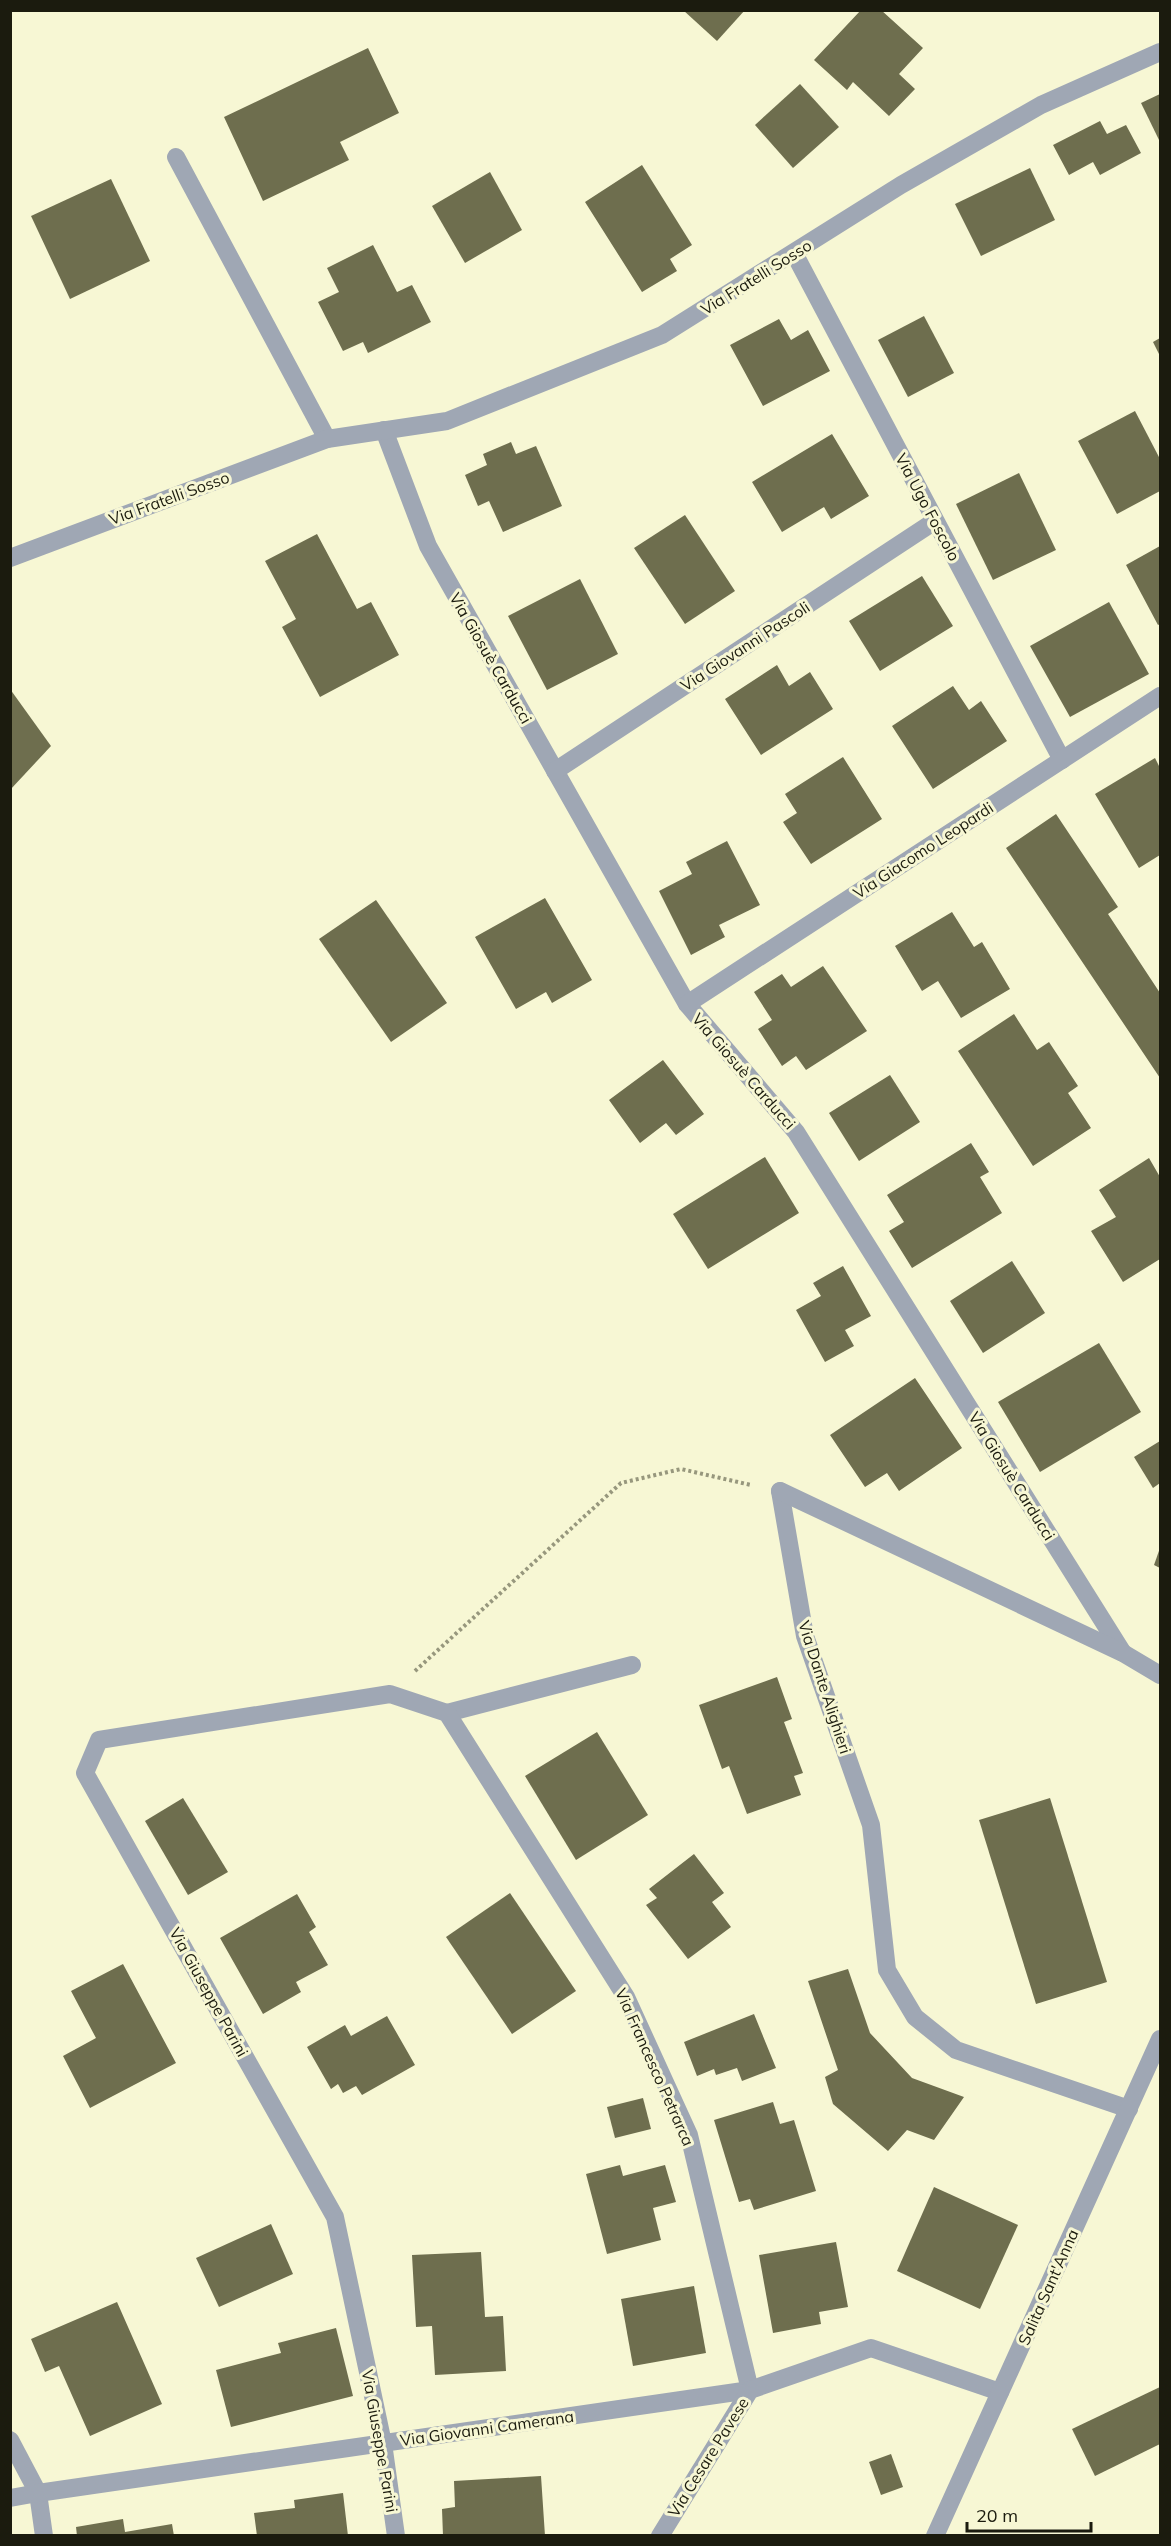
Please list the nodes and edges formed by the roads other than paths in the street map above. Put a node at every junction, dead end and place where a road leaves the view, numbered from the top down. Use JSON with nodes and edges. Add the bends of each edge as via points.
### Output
{"nodes":[{"id":1,"x":1161,"y":52,"type":"edge"},
{"id":2,"x":176,"y":157,"type":"dead end"},
{"id":3,"x":794,"y":253,"type":"junction"},
{"id":4,"x":384,"y":430,"type":"junction"},
{"id":5,"x":327,"y":439,"type":"junction"},
{"id":6,"x":935,"y":521,"type":"junction"},
{"id":7,"x":10,"y":558,"type":"edge"},
{"id":8,"x":1161,"y":696,"type":"edge"},
{"id":9,"x":1062,"y":760,"type":"junction"},
{"id":10,"x":555,"y":771,"type":"junction"},
{"id":11,"x":687,"y":1004,"type":"junction"},
{"id":12,"x":1123,"y":1653,"type":"junction"},
{"id":13,"x":632,"y":1665,"type":"dead end"},
{"id":14,"x":1161,"y":1675,"type":"edge"},
{"id":15,"x":447,"y":1713,"type":"junction"},
{"id":16,"x":1161,"y":2039,"type":"edge"},
{"id":17,"x":1129,"y":2109,"type":"junction"},
{"id":18,"x":750,"y":2390,"type":"junction"},
{"id":19,"x":1000,"y":2392,"type":"junction"},
{"id":20,"x":10,"y":2440,"type":"edge"},
{"id":21,"x":383,"y":2443,"type":"junction"},
{"id":22,"x":38,"y":2493,"type":"junction"},
{"id":23,"x":10,"y":2498,"type":"edge"},
{"id":24,"x":44,"y":2535,"type":"edge"},
{"id":25,"x":396,"y":2535,"type":"edge"},
{"id":26,"x":660,"y":2535,"type":"edge"},
{"id":27,"x":935,"y":2535,"type":"edge"}],
"edges":[{"from":1,"to":3,"type":"street","name":"Via Fratelli Sosso","via":[[1041,105],[901,185]]},
{"from":2,"to":5,"type":"street"},
{"from":3,"to":4,"type":"street","name":"Via Fratelli Sosso","via":[[662,335],[447,421]]},
{"from":3,"to":6,"type":"street","name":"Via Ugo Foscolo"},
{"from":4,"to":5,"type":"street","name":"Via Fratelli Sosso"},
{"from":4,"to":10,"type":"street","name":"Via Giosuè Carducci","via":[[428,546]]},
{"from":5,"to":7,"type":"street","name":"Via Fratelli Sosso"},
{"from":6,"to":9,"type":"street","name":"Via Ugo Foscolo"},
{"from":6,"to":10,"type":"street","name":"Via Giovanni Pascoli"},
{"from":8,"to":9,"type":"street","name":"Via Giacomo Leopardi"},
{"from":9,"to":11,"type":"street","name":"Via Giacomo Leopardi"},
{"from":10,"to":11,"type":"street","name":"Via Giosuè Carducci"},
{"from":11,"to":12,"type":"street","name":"Via Giosuè Carducci","via":[[796,1132]]},
{"from":12,"to":14,"type":"street","name":"Via Giosuè Carducci"},
{"from":12,"to":17,"type":"street","name":"Via Dante Alighieri","via":[[780,1491],[805,1636],[871,1825],[887,1970],[915,2017],[956,2049]]},
{"from":13,"to":15,"type":"street"},
{"from":15,"to":18,"type":"street","name":"Via Francesco Petrarca","via":[[626,1998],[689,2135]]},
{"from":15,"to":21,"type":"street","name":"Via Giuseppe Parini","via":[[390,1694],[99,1740],[85,1773],[335,2217]]},
{"from":16,"to":17,"type":"street","name":"Salita Sant'Anna"},
{"from":17,"to":19,"type":"street","name":"Salita Sant'Anna"},
{"from":18,"to":19,"type":"street","name":"Via Cesare Pavese","via":[[871,2348]]},
{"from":18,"to":21,"type":"street","name":"Via Giovanni Camerana"},
{"from":18,"to":26,"type":"street","name":"Via Cesare Pavese"},
{"from":19,"to":27,"type":"street","name":"Salita Sant'Anna"},
{"from":20,"to":22,"type":"street"},
{"from":21,"to":22,"type":"street","name":"Via Giovanni Camerana"},
{"from":21,"to":25,"type":"street","name":"Via Giuseppe Parini"},
{"from":22,"to":23,"type":"street","name":"Via Giovanni Camerana"},
{"from":22,"to":24,"type":"street"}]}
